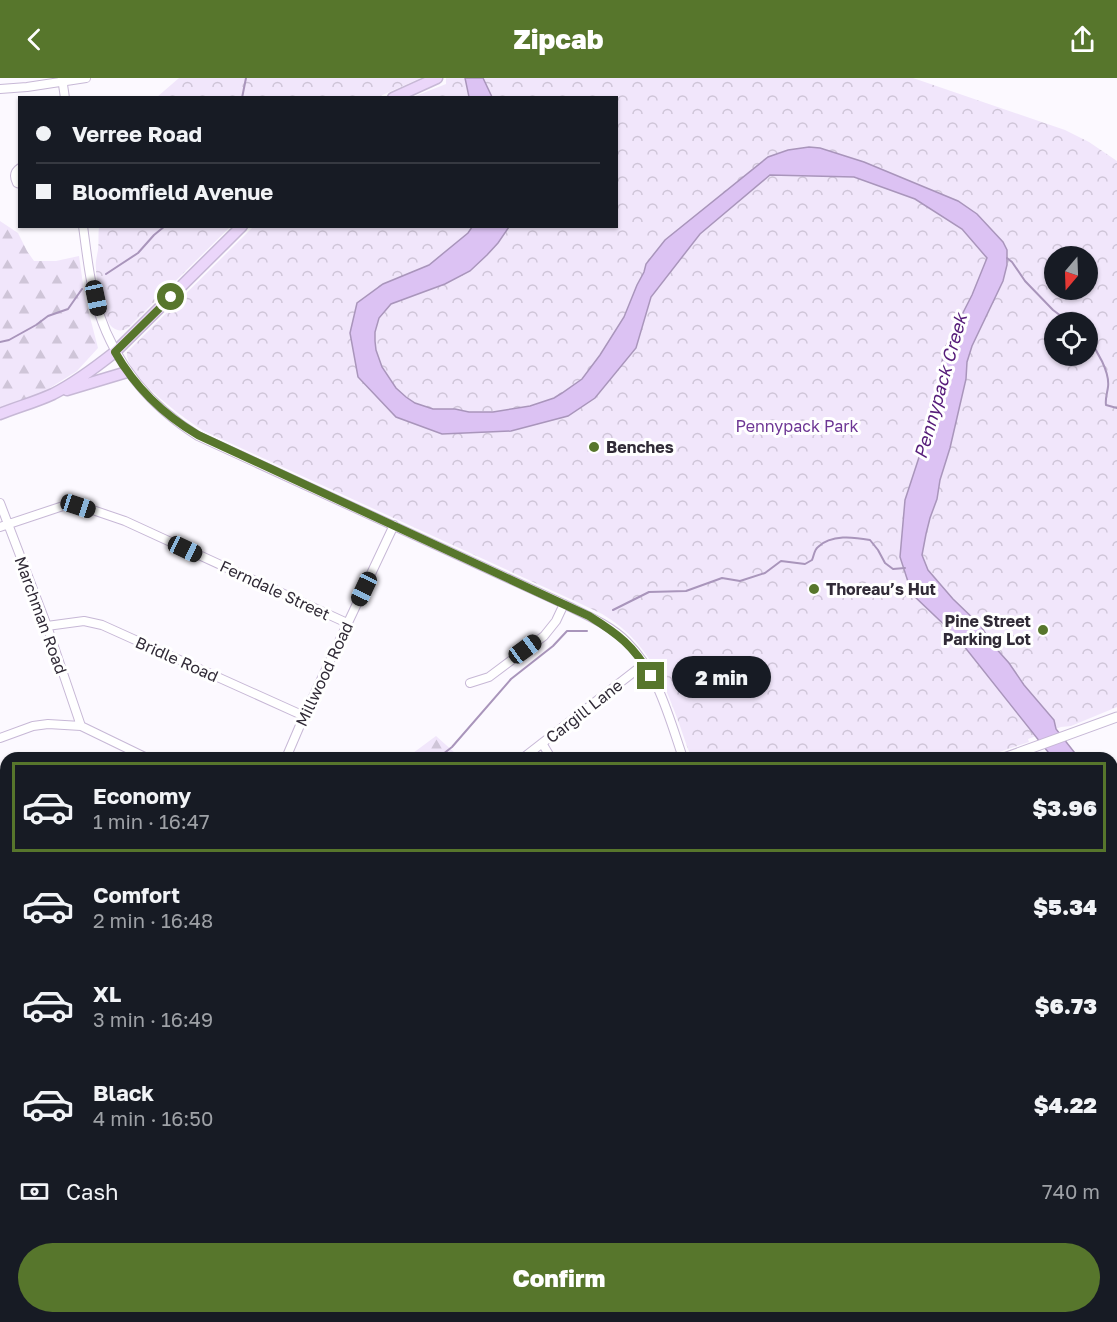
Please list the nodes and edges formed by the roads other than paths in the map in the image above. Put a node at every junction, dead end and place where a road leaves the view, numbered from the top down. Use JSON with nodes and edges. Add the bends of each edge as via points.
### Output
{"nodes":[{"id":1,"x":86,"y":78,"type":"edge"},
{"id":2,"x":437,"y":78,"type":"edge"},
{"id":3,"x":63,"y":80,"type":"edge"},
{"id":4,"x":0,"y":89,"type":"edge"},
{"id":5,"x":65,"y":96,"type":"edge"},
{"id":6,"x":397,"y":96,"type":"edge"},
{"id":7,"x":18,"y":170,"type":"edge"},
{"id":8,"x":18,"y":183,"type":"edge"},
{"id":9,"x":83,"y":228,"type":"edge"},
{"id":10,"x":240,"y":228,"type":"edge"},
{"id":11,"x":115,"y":352,"type":"junction"},
{"id":12,"x":128,"y":372,"type":"junction"},
{"id":13,"x":53,"y":394,"type":"junction"},
{"id":14,"x":0,"y":414,"type":"edge"},
{"id":15,"x":0,"y":503,"type":"edge"},
{"id":16,"x":394,"y":525,"type":"junction"},
{"id":17,"x":4,"y":526,"type":"edge"},
{"id":18,"x":564,"y":604,"type":"junction"},
{"id":19,"x":348,"y":623,"type":"junction"},
{"id":20,"x":47,"y":626,"type":"junction"},
{"id":21,"x":644,"y":664,"type":"junction"},
{"id":22,"x":470,"y":683,"type":"dead end"},
{"id":23,"x":304,"y":716,"type":"junction"},
{"id":24,"x":1117,"y":717,"type":"edge"},
{"id":25,"x":81,"y":726,"type":"junction"},
{"id":26,"x":0,"y":738,"type":"edge"},
{"id":27,"x":542,"y":743,"type":"junction"},
{"id":28,"x":135,"y":752,"type":"edge"},
{"id":29,"x":289,"y":752,"type":"edge"},
{"id":30,"x":531,"y":752,"type":"edge"},
{"id":31,"x":547,"y":752,"type":"edge"},
{"id":32,"x":681,"y":752,"type":"edge"},
{"id":33,"x":1021,"y":752,"type":"edge"}],
"edges":[{"from":1,"to":3,"type":"street"},
{"from":2,"to":6,"type":"main road"},
{"from":3,"to":4,"type":"street"},
{"from":3,"to":5,"type":"street"},
{"from":7,"to":8,"type":"street"},
{"from":9,"to":11,"type":"street","via":[[99,311]]},
{"from":10,"to":11,"type":"main road"},
{"from":11,"to":12,"type":"street"},
{"from":11,"to":13,"type":"main road"},
{"from":12,"to":13,"type":"main road"},
{"from":12,"to":16,"type":"street","via":[[180,425]]},
{"from":13,"to":14,"type":"main road"},
{"from":15,"to":17,"type":"street","name":"Marchman Road"},
{"from":16,"to":18,"type":"street"},
{"from":16,"to":19,"type":"street","name":"Millwood Road"},
{"from":17,"to":19,"type":"street","name":"Ferndale Street","via":[[63,506],[78,506],[125,521]]},
{"from":17,"to":20,"type":"street","name":"Marchman Road"},
{"from":18,"to":21,"type":"street","via":[[613,631]]},
{"from":18,"to":22,"type":"street","via":[[544,636],[489,677]]},
{"from":19,"to":23,"type":"street","name":"Millwood Road"},
{"from":20,"to":23,"type":"street","name":"Bridle Road","via":[[84,621],[102,625]]},
{"from":20,"to":25,"type":"street","name":"Marchman Road"},
{"from":21,"to":27,"type":"street","name":"Cargill Lane"},
{"from":21,"to":32,"type":"street","via":[[658,688]]},
{"from":23,"to":29,"type":"street","name":"Millwood Road"},
{"from":24,"to":33,"type":"street"},
{"from":25,"to":26,"type":"street","via":[[33,726]]},
{"from":25,"to":28,"type":"street"},
{"from":27,"to":30,"type":"street","name":"Cargill Lane"},
{"from":27,"to":31,"type":"street"}]}
